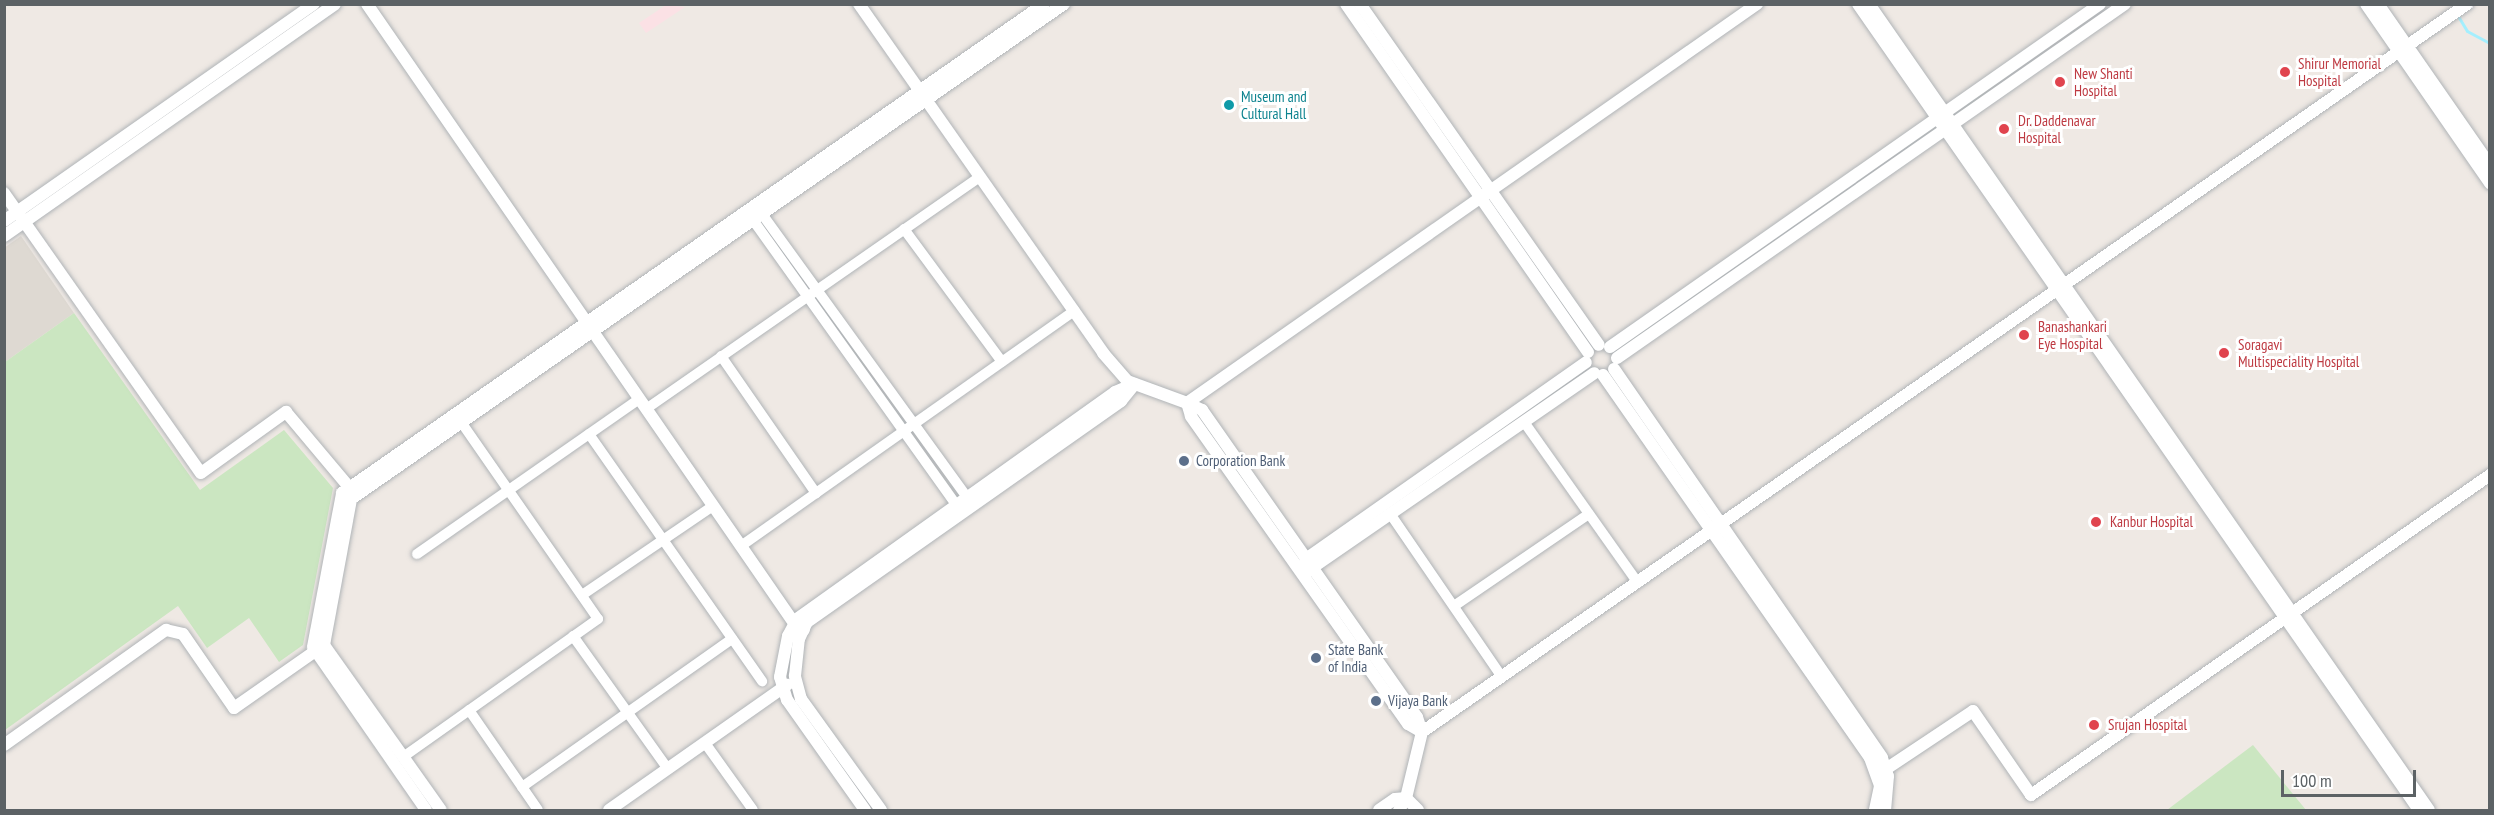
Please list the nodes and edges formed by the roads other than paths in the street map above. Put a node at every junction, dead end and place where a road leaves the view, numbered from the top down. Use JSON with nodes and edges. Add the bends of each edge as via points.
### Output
{"nodes":[{"id":1,"x":314,"y":4,"type":"edge"},
{"id":2,"x":335,"y":4,"type":"edge"},
{"id":3,"x":367,"y":4,"type":"edge"},
{"id":4,"x":859,"y":4,"type":"edge"},
{"id":5,"x":1044,"y":4,"type":"edge"},
{"id":6,"x":1064,"y":4,"type":"edge"},
{"id":7,"x":1346,"y":4,"type":"edge"},
{"id":8,"x":1360,"y":4,"type":"edge"},
{"id":9,"x":1757,"y":4,"type":"edge"},
{"id":10,"x":1858,"y":4,"type":"edge"},
{"id":11,"x":1869,"y":4,"type":"edge"},
{"id":12,"x":2100,"y":4,"type":"edge"},
{"id":13,"x":2125,"y":4,"type":"edge"},
{"id":14,"x":2366,"y":4,"type":"edge"},
{"id":15,"x":2378,"y":4,"type":"edge"},
{"id":16,"x":2465,"y":6,"type":"edge"},
{"id":17,"x":2403,"y":49,"type":"junction"},
{"id":18,"x":922,"y":96,"type":"junction"},
{"id":19,"x":1940,"y":116,"type":"junction"},
{"id":20,"x":1948,"y":127,"type":"junction"},
{"id":21,"x":2490,"y":165,"type":"edge"},
{"id":22,"x":980,"y":177,"type":"junction"},
{"id":23,"x":2490,"y":183,"type":"edge"},
{"id":24,"x":4,"y":193,"type":"edge"},
{"id":25,"x":1485,"y":195,"type":"junction"},
{"id":26,"x":756,"y":214,"type":"junction"},
{"id":27,"x":21,"y":217,"type":"junction"},
{"id":28,"x":4,"y":221,"type":"edge"},
{"id":29,"x":904,"y":229,"type":"junction"},
{"id":30,"x":4,"y":236,"type":"edge"},
{"id":31,"x":2059,"y":288,"type":"junction"},
{"id":32,"x":817,"y":290,"type":"junction"},
{"id":33,"x":807,"y":297,"type":"junction"},
{"id":34,"x":1074,"y":311,"type":"junction"},
{"id":35,"x":590,"y":328,"type":"junction"},
{"id":36,"x":1605,"y":346,"type":"junction"},
{"id":37,"x":721,"y":356,"type":"junction"},
{"id":38,"x":1587,"y":357,"type":"junction"},
{"id":39,"x":1002,"y":362,"type":"junction"},
{"id":40,"x":1607,"y":369,"type":"junction"},
{"id":41,"x":1134,"y":384,"type":"junction"},
{"id":42,"x":1187,"y":403,"type":"junction"},
{"id":43,"x":643,"y":404,"type":"junction"},
{"id":44,"x":1524,"y":422,"type":"junction"},
{"id":45,"x":462,"y":423,"type":"junction"},
{"id":46,"x":914,"y":424,"type":"junction"},
{"id":47,"x":903,"y":431,"type":"junction"},
{"id":48,"x":589,"y":434,"type":"junction"},
{"id":49,"x":2490,"y":475,"type":"edge"},
{"id":50,"x":509,"y":490,"type":"junction"},
{"id":51,"x":353,"y":492,"type":"junction"},
{"id":52,"x":816,"y":493,"type":"junction"},
{"id":53,"x":967,"y":497,"type":"junction"},
{"id":54,"x":956,"y":505,"type":"junction"},
{"id":55,"x":713,"y":506,"type":"junction"},
{"id":56,"x":1589,"y":514,"type":"junction"},
{"id":57,"x":1392,"y":515,"type":"junction"},
{"id":58,"x":1716,"y":528,"type":"junction"},
{"id":59,"x":663,"y":540,"type":"junction"},
{"id":60,"x":741,"y":546,"type":"junction"},
{"id":61,"x":417,"y":554,"type":"dead end"},
{"id":62,"x":1307,"y":567,"type":"junction"},
{"id":63,"x":1638,"y":582,"type":"junction"},
{"id":64,"x":582,"y":596,"type":"junction"},
{"id":65,"x":1454,"y":606,"type":"junction"},
{"id":66,"x":2287,"y":616,"type":"junction"},
{"id":67,"x":799,"y":626,"type":"junction"},
{"id":68,"x":573,"y":636,"type":"junction"},
{"id":69,"x":732,"y":639,"type":"junction"},
{"id":70,"x":320,"y":648,"type":"junction"},
{"id":71,"x":1502,"y":677,"type":"junction"},
{"id":72,"x":796,"y":679,"type":"junction"},
{"id":73,"x":762,"y":681,"type":"dead end"},
{"id":74,"x":783,"y":688,"type":"junction"},
{"id":75,"x":469,"y":710,"type":"junction"},
{"id":76,"x":627,"y":712,"type":"junction"},
{"id":77,"x":1422,"y":732,"type":"junction"},
{"id":78,"x":705,"y":743,"type":"junction"},
{"id":79,"x":4,"y":745,"type":"edge"},
{"id":80,"x":403,"y":757,"type":"junction"},
{"id":81,"x":668,"y":769,"type":"junction"},
{"id":82,"x":1882,"y":772,"type":"junction"},
{"id":83,"x":522,"y":787,"type":"junction"},
{"id":84,"x":1406,"y":798,"type":"junction"},
{"id":85,"x":426,"y":810,"type":"edge"},
{"id":86,"x":441,"y":810,"type":"edge"},
{"id":87,"x":538,"y":810,"type":"edge"},
{"id":88,"x":609,"y":810,"type":"edge"},
{"id":89,"x":753,"y":810,"type":"edge"},
{"id":90,"x":865,"y":810,"type":"edge"},
{"id":91,"x":881,"y":810,"type":"edge"},
{"id":92,"x":1379,"y":810,"type":"edge"},
{"id":93,"x":1399,"y":810,"type":"edge"},
{"id":94,"x":1418,"y":810,"type":"edge"},
{"id":95,"x":1875,"y":810,"type":"edge"},
{"id":96,"x":1885,"y":810,"type":"edge"},
{"id":97,"x":2419,"y":810,"type":"edge"},
{"id":98,"x":2429,"y":810,"type":"edge"}],
"edges":[{"from":1,"to":27,"type":"street"},
{"from":2,"to":27,"type":"street"},
{"from":3,"to":35,"type":"street"},
{"from":4,"to":18,"type":"street"},
{"from":5,"to":18,"type":"street"},
{"from":6,"to":18,"type":"street"},
{"from":7,"to":25,"type":"street"},
{"from":8,"to":25,"type":"street"},
{"from":9,"to":25,"type":"street"},
{"from":10,"to":19,"type":"street"},
{"from":11,"to":19,"type":"street"},
{"from":12,"to":19,"type":"street"},
{"from":13,"to":20,"type":"street"},
{"from":14,"to":17,"type":"street"},
{"from":15,"to":17,"type":"street"},
{"from":16,"to":17,"type":"street"},
{"from":17,"to":21,"type":"street"},
{"from":17,"to":23,"type":"street"},
{"from":17,"to":31,"type":"street"},
{"from":18,"to":22,"type":"street"},
{"from":18,"to":26,"type":"street"},
{"from":19,"to":20,"type":"street"},
{"from":19,"to":36,"type":"street"},
{"from":20,"to":31,"type":"street"},
{"from":20,"to":40,"type":"street"},
{"from":22,"to":29,"type":"street"},
{"from":22,"to":34,"type":"street"},
{"from":24,"to":27,"type":"street"},
{"from":25,"to":36,"type":"street"},
{"from":25,"to":38,"type":"street"},
{"from":25,"to":42,"type":"street"},
{"from":26,"to":32,"type":"street"},
{"from":26,"to":33,"type":"street"},
{"from":26,"to":35,"type":"street"},
{"from":27,"to":28,"type":"street"},
{"from":27,"to":30,"type":"street"},
{"from":27,"to":51,"type":"street","via":[[201,473],[286,411]]},
{"from":29,"to":32,"type":"street"},
{"from":29,"to":39,"type":"street"},
{"from":31,"to":58,"type":"street"},
{"from":31,"to":66,"type":"street"},
{"from":32,"to":33,"type":"street"},
{"from":32,"to":46,"type":"street"},
{"from":33,"to":37,"type":"street"},
{"from":33,"to":47,"type":"street"},
{"from":34,"to":39,"type":"street"},
{"from":34,"to":41,"type":"street","via":[[1103,353]]},
{"from":35,"to":43,"type":"street"},
{"from":35,"to":45,"type":"street"},
{"from":35,"to":51,"type":"street"},
{"from":36,"to":38,"type":"street"},
{"from":36,"to":40,"type":"street"},
{"from":37,"to":43,"type":"street"},
{"from":37,"to":52,"type":"street"},
{"from":38,"to":40,"type":"street"},
{"from":38,"to":62,"type":"street"},
{"from":39,"to":46,"type":"street"},
{"from":40,"to":44,"type":"street"},
{"from":40,"to":58,"type":"street"},
{"from":41,"to":42,"type":"street"},
{"from":41,"to":53,"type":"street","via":[[1115,392]]},
{"from":41,"to":67,"type":"street","via":[[1121,401]]},
{"from":42,"to":62,"type":"street","via":[[1191,416]]},
{"from":43,"to":48,"type":"street"},
{"from":43,"to":55,"type":"street"},
{"from":44,"to":56,"type":"street"},
{"from":44,"to":57,"type":"street"},
{"from":45,"to":50,"type":"street"},
{"from":45,"to":51,"type":"street"},
{"from":46,"to":47,"type":"street"},
{"from":46,"to":53,"type":"street"},
{"from":47,"to":52,"type":"street"},
{"from":47,"to":54,"type":"street"},
{"from":48,"to":50,"type":"street"},
{"from":48,"to":59,"type":"street"},
{"from":49,"to":66,"type":"street"},
{"from":50,"to":61,"type":"street"},
{"from":50,"to":64,"type":"street"},
{"from":51,"to":70,"type":"street","via":[[342,493],[313,647]]},
{"from":52,"to":60,"type":"street"},
{"from":53,"to":54,"type":"street"},
{"from":54,"to":67,"type":"street"},
{"from":55,"to":59,"type":"street"},
{"from":55,"to":60,"type":"street"},
{"from":56,"to":63,"type":"street"},
{"from":56,"to":65,"type":"street"},
{"from":57,"to":62,"type":"street"},
{"from":57,"to":65,"type":"street"},
{"from":58,"to":63,"type":"street"},
{"from":58,"to":82,"type":"street"},
{"from":59,"to":64,"type":"street"},
{"from":59,"to":69,"type":"street"},
{"from":60,"to":67,"type":"street"},
{"from":62,"to":77,"type":"street","via":[[1417,717]]},
{"from":63,"to":71,"type":"street"},
{"from":64,"to":68,"type":"street","via":[[598,619]]},
{"from":65,"to":71,"type":"street"},
{"from":66,"to":82,"type":"street","via":[[2031,795],[1972,711]]},
{"from":66,"to":97,"type":"street"},
{"from":66,"to":98,"type":"street"},
{"from":67,"to":72,"type":"street"},
{"from":67,"to":74,"type":"street","via":[[780,677]]},
{"from":68,"to":75,"type":"street"},
{"from":68,"to":76,"type":"street"},
{"from":69,"to":73,"type":"street"},
{"from":69,"to":76,"type":"street"},
{"from":70,"to":79,"type":"street","via":[[234,708],[183,634],[166,630]]},
{"from":70,"to":80,"type":"street"},
{"from":70,"to":85,"type":"street"},
{"from":71,"to":77,"type":"street"},
{"from":72,"to":74,"type":"street"},
{"from":72,"to":91,"type":"street","via":[[801,699]]},
{"from":74,"to":78,"type":"street"},
{"from":74,"to":90,"type":"street","via":[[787,700]]},
{"from":75,"to":80,"type":"street"},
{"from":75,"to":83,"type":"street"},
{"from":76,"to":81,"type":"street"},
{"from":76,"to":83,"type":"street"},
{"from":77,"to":84,"type":"street"},
{"from":78,"to":81,"type":"street"},
{"from":78,"to":89,"type":"street"},
{"from":80,"to":86,"type":"street"},
{"from":81,"to":88,"type":"street"},
{"from":82,"to":95,"type":"street"},
{"from":82,"to":96,"type":"street","via":[[1889,787]]},
{"from":83,"to":87,"type":"street"},
{"from":84,"to":92,"type":"street","via":[[1395,799]]},
{"from":84,"to":93,"type":"street"},
{"from":84,"to":94,"type":"street"}]}
